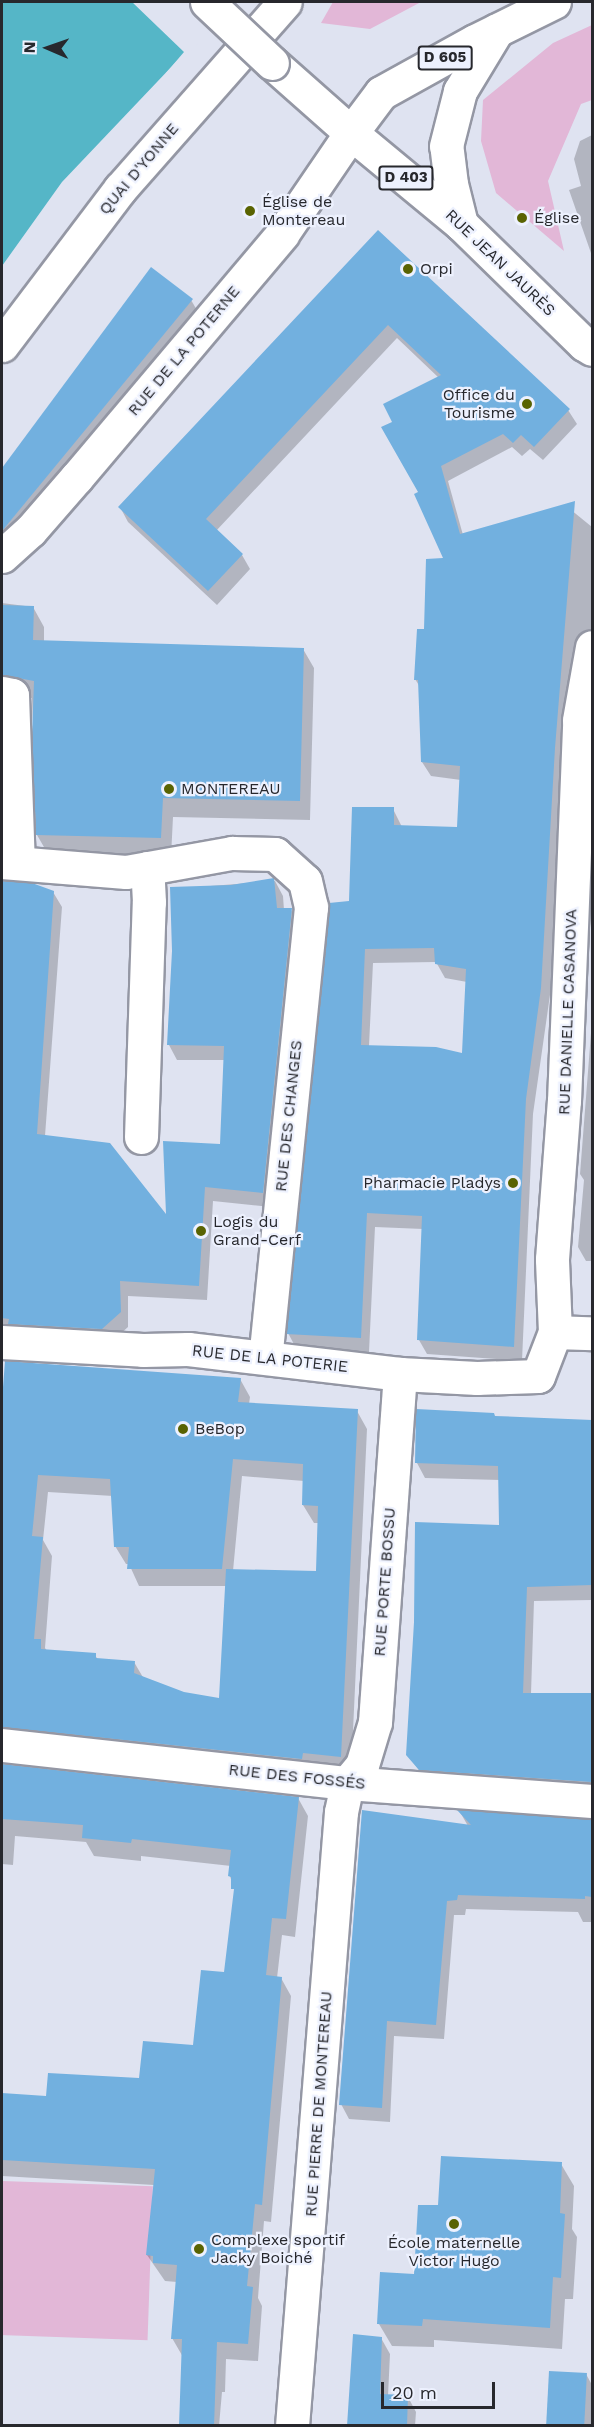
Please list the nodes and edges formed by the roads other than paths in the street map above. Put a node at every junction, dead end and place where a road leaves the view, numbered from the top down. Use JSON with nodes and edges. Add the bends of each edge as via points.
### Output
{"nodes":[{"id":1,"x":207,"y":2,"type":"edge"},
{"id":2,"x":285,"y":2,"type":"edge"},
{"id":3,"x":554,"y":2,"type":"edge"},
{"id":4,"x":497,"y":30,"type":"junction"},
{"id":5,"x":351,"y":133,"type":"junction"},
{"id":6,"x":461,"y":224,"type":"junction"},
{"id":7,"x":2,"y":345,"type":"edge"},
{"id":8,"x":590,"y":353,"type":"edge"},
{"id":9,"x":2,"y":556,"type":"edge"},
{"id":10,"x":592,"y":646,"type":"edge"},
{"id":11,"x":2,"y":693,"type":"edge"},
{"id":12,"x":10,"y":863,"type":"edge"},
{"id":13,"x":147,"y":868,"type":"junction"},
{"id":14,"x":580,"y":1016,"type":"edge"},
{"id":15,"x":141,"y":1137,"type":"dead end"},
{"id":16,"x":555,"y":1332,"type":"junction"},
{"id":17,"x":592,"y":1333,"type":"edge"},
{"id":18,"x":2,"y":1342,"type":"edge"},
{"id":19,"x":265,"y":1357,"type":"junction"},
{"id":20,"x":400,"y":1374,"type":"junction"},
{"id":21,"x":538,"y":1376,"type":"joint"},
{"id":22,"x":2,"y":1744,"type":"edge"},
{"id":23,"x":347,"y":1783,"type":"junction"},
{"id":24,"x":592,"y":1801,"type":"edge"},
{"id":25,"x":292,"y":2426,"type":"edge"}],
"edges":[{"from":1,"to":5,"type":"street","name":"RUE JEAN JAURÈS","bridge":true},
{"from":2,"to":7,"type":"street","name":"QUAI D'YONNE","via":[[120,189]]},
{"from":3,"to":4,"type":"street","number":"D 605"},
{"from":4,"to":5,"type":"street","number":"D 605","via":[[381,93]]},
{"from":4,"to":6,"type":"street","via":[[460,91],[446,146]]},
{"from":5,"to":6,"type":"street","name":"RUE JEAN JAURÈS","number":"D 403"},
{"from":5,"to":9,"type":"street","name":"RUE DE LA POTERNE","via":[[282,234],[70,486]]},
{"from":6,"to":8,"type":"street","name":"RUE JEAN JAURÈS","number":"D 403"},
{"from":10,"to":14,"type":"street","name":"RUE DANIELLE CASANOVA","via":[[579,720]]},
{"from":11,"to":12,"type":"street","via":[[12,695]]},
{"from":12,"to":13,"type":"street","name":"RUE DES CHANGES","via":[[126,872]]},
{"from":13,"to":15,"type":"street"},
{"from":13,"to":19,"type":"street","name":"RUE DES CHANGES","via":[[232,853],[275,854],[305,880],[311,907]]},
{"from":14,"to":16,"type":"street","name":"RUE DANIELLE CASANOVA","via":[[552,1259]]},
{"from":16,"to":17,"type":"street"},
{"from":16,"to":21,"type":"street","name":"RUE DANIELLE CASANOVA"},
{"from":18,"to":19,"type":"street","name":"RUE DE LA POTERIE","via":[[188,1349]]},
{"from":19,"to":20,"type":"street","name":"RUE DE LA POTERIE"},
{"from":20,"to":21,"type":"street","name":"RUE DE LA POTERIE"},
{"from":20,"to":23,"type":"street","name":"RUE PORTE BOSSU","via":[[375,1722],[362,1765]]},
{"from":22,"to":23,"type":"street","name":"RUE DES FOSSÉS"},
{"from":23,"to":24,"type":"street","name":"RUE DES FOSSÉS"},
{"from":23,"to":25,"type":"street","name":"RUE PIERRE DE MONTEREAU","via":[[341,1812]]}]}
